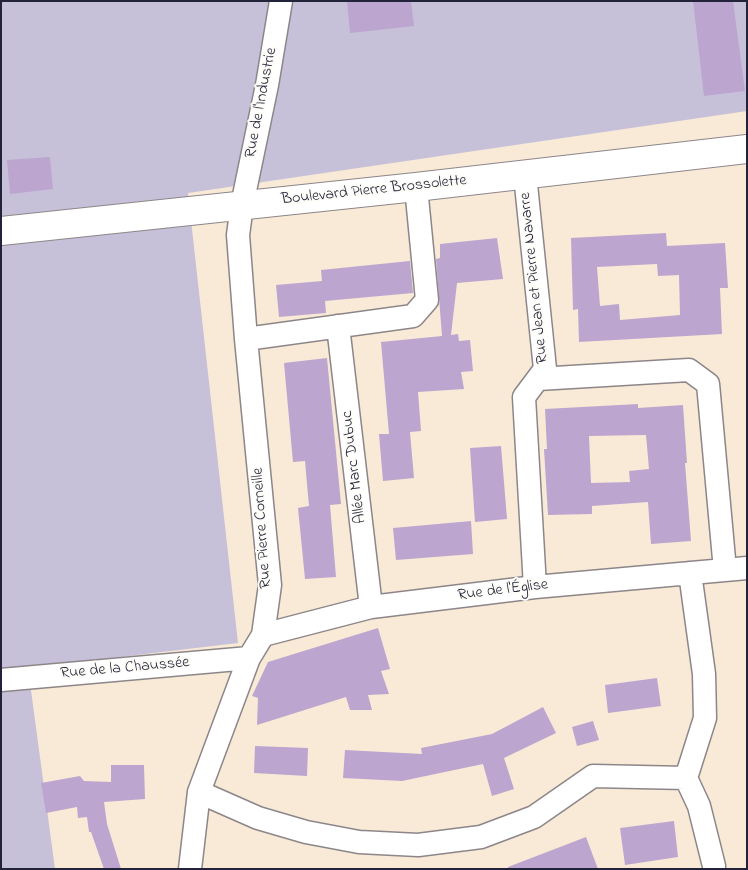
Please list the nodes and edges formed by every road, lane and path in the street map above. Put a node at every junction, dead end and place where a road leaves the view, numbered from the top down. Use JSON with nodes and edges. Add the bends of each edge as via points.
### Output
{"nodes":[{"id":1,"x":281,"y":1,"type":"edge"},
{"id":2,"x":747,"y":148,"type":"edge"},
{"id":3,"x":525,"y":175,"type":"junction"},
{"id":4,"x":416,"y":188,"type":"junction"},
{"id":5,"x":242,"y":206,"type":"junction"},
{"id":6,"x":1,"y":231,"type":"edge"},
{"id":7,"x":338,"y":326,"type":"junction"},
{"id":8,"x":246,"y":339,"type":"junction"},
{"id":9,"x":538,"y":379,"type":"junction"},
{"id":10,"x":736,"y":569,"type":"edge"},
{"id":11,"x":690,"y":573,"type":"junction"},
{"id":12,"x":535,"y":587,"type":"junction"},
{"id":13,"x":371,"y":607,"type":"junction"},
{"id":14,"x":262,"y":636,"type":"junction"},
{"id":15,"x":249,"y":658,"type":"junction"},
{"id":16,"x":1,"y":680,"type":"edge"},
{"id":17,"x":686,"y":778,"type":"junction"},
{"id":18,"x":199,"y":792,"type":"junction"},
{"id":19,"x":714,"y":866,"type":"dead end"},
{"id":20,"x":190,"y":869,"type":"edge"}],
"edges":[{"from":1,"to":5,"type":"street","name":"Rue de l'Industrie"},
{"from":2,"to":3,"type":"main road","name":"Boulevard Pierre Brossolette"},
{"from":3,"to":4,"type":"main road","name":"Boulevard Pierre Brossolette"},
{"from":3,"to":9,"type":"street","name":"Rue Jean et Pierre Navarre","via":[[545,369]]},
{"from":4,"to":5,"type":"main road","name":"Boulevard Pierre Brossolette"},
{"from":4,"to":7,"type":"street","via":[[427,300],[413,316]]},
{"from":5,"to":6,"type":"main road","name":"Boulevard Pierre Brossolette"},
{"from":5,"to":8,"type":"street","name":"Rue Pierre Corneille","via":[[238,235]]},
{"from":7,"to":8,"type":"street"},
{"from":7,"to":13,"type":"street","name":"Allée Marc Dubuc"},
{"from":8,"to":14,"type":"street","name":"Rue Pierre Corneille","via":[[270,585]]},
{"from":9,"to":10,"type":"street","name":"Rue Jean et Pierre Navarre","via":[[689,370],[708,384]]},
{"from":9,"to":12,"type":"street","name":"Rue Jean et Pierre Navarre","via":[[524,397]]},
{"from":10,"to":11,"type":"street","name":"Rue de l'Église"},
{"from":11,"to":12,"type":"street","name":"Rue de l'Église"},
{"from":11,"to":17,"type":"street","via":[[704,674],[705,718]]},
{"from":12,"to":13,"type":"street","name":"Rue de l'Église"},
{"from":13,"to":14,"type":"street","name":"Rue de l'Église"},
{"from":14,"to":15,"type":"street","name":"Rue Pierre Corneille"},
{"from":15,"to":16,"type":"street","name":"Rue de la Chaussée"},
{"from":15,"to":18,"type":"street","name":"Rue Pierre Corneille"},
{"from":17,"to":18,"type":"street","via":[[593,776],[534,817],[481,838],[418,844],[359,842],[306,832],[258,818]]},
{"from":17,"to":19,"type":"street","via":[[699,806]]},
{"from":18,"to":20,"type":"street","name":"Rue Pierre Corneille"}]}
